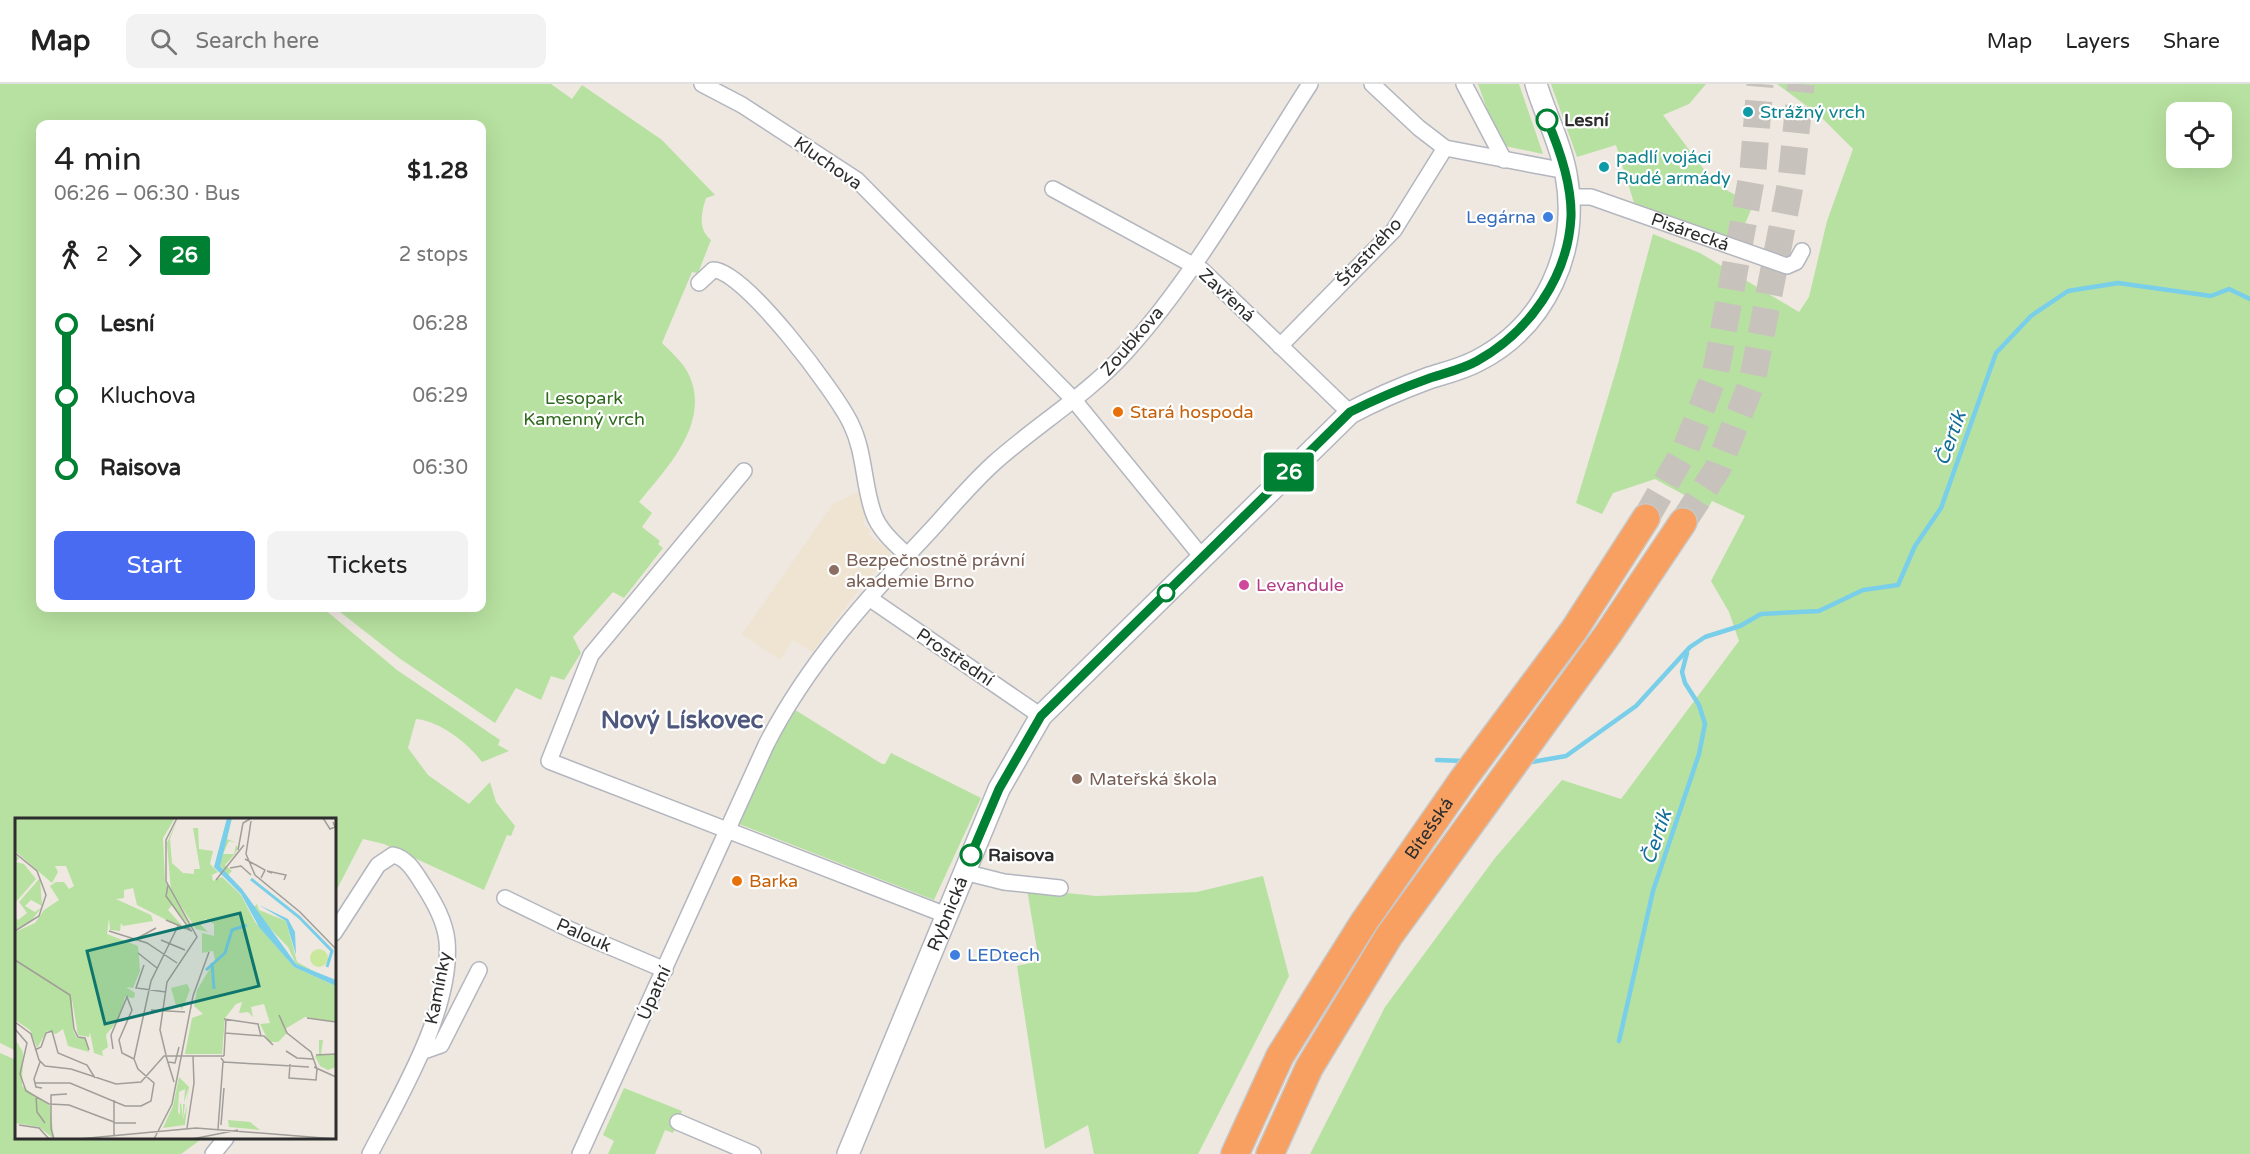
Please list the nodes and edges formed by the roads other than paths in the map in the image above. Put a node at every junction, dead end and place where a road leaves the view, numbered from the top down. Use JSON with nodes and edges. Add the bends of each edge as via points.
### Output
{"nodes":[{"id":1,"x":1310,"y":84,"type":"edge"},
{"id":2,"x":1371,"y":84,"type":"edge"},
{"id":3,"x":1464,"y":84,"type":"edge"},
{"id":4,"x":1536,"y":84,"type":"edge"},
{"id":5,"x":711,"y":86,"type":"edge"},
{"id":6,"x":1445,"y":148,"type":"junction"},
{"id":7,"x":1504,"y":160,"type":"junction"},
{"id":8,"x":1566,"y":171,"type":"junction"},
{"id":9,"x":1053,"y":189,"type":"dead end"},
{"id":10,"x":1570,"y":197,"type":"junction"},
{"id":11,"x":1802,"y":251,"type":"dead end"},
{"id":12,"x":1193,"y":264,"type":"junction"},
{"id":13,"x":699,"y":283,"type":"dead end"},
{"id":14,"x":1281,"y":346,"type":"junction"},
{"id":15,"x":1073,"y":399,"type":"junction"},
{"id":16,"x":1350,"y":412,"type":"junction"},
{"id":17,"x":744,"y":471,"type":"dead end"},
{"id":18,"x":1646,"y":518,"type":"tunnel mouth"},
{"id":19,"x":1683,"y":522,"type":"tunnel mouth"},
{"id":20,"x":907,"y":555,"type":"junction"},
{"id":21,"x":1202,"y":557,"type":"junction"},
{"id":22,"x":869,"y":598,"type":"junction"},
{"id":23,"x":1041,"y":716,"type":"junction"},
{"id":24,"x":727,"y":832,"type":"junction"},
{"id":25,"x":964,"y":872,"type":"junction"},
{"id":26,"x":1060,"y":888,"type":"dead end"},
{"id":27,"x":505,"y":898,"type":"dead end"},
{"id":28,"x":946,"y":915,"type":"junction"},
{"id":29,"x":336,"y":930,"type":"edge"},
{"id":30,"x":479,"y":970,"type":"dead end"},
{"id":31,"x":665,"y":970,"type":"junction"},
{"id":32,"x":424,"y":1051,"type":"junction"},
{"id":33,"x":678,"y":1122,"type":"dead end"},
{"id":34,"x":224,"y":1139,"type":"edge"},
{"id":35,"x":213,"y":1154,"type":"edge"},
{"id":36,"x":370,"y":1154,"type":"edge"},
{"id":37,"x":580,"y":1154,"type":"edge"},
{"id":38,"x":753,"y":1154,"type":"edge"},
{"id":39,"x":848,"y":1154,"type":"edge"},
{"id":40,"x":1235,"y":1154,"type":"edge"},
{"id":41,"x":1270,"y":1154,"type":"edge"}],
"edges":[{"from":1,"to":12,"type":"street","name":"Zoubkova"},
{"from":2,"to":6,"type":"street"},
{"from":3,"to":7,"type":"street"},
{"from":4,"to":8,"type":"street"},
{"from":5,"to":15,"type":"street","name":"Kluchova","via":[[856,180]]},
{"from":6,"to":7,"type":"street"},
{"from":6,"to":14,"type":"street","name":"Šťastného","via":[[1394,230]]},
{"from":7,"to":8,"type":"street"},
{"from":8,"to":10,"type":"street","name":"Rybnická"},
{"from":9,"to":12,"type":"street","name":"Zavřená"},
{"from":10,"to":11,"type":"street","name":"Pisárecká","via":[[1591,197],[1787,266],[1796,262]]},
{"from":10,"to":16,"type":"street","name":"Rybnická","via":[[1571,218],[1561,269],[1539,307],[1513,336],[1477,361],[1385,394]]},
{"from":12,"to":14,"type":"street","name":"Zavřená"},
{"from":12,"to":15,"type":"street","name":"Zoubkova","via":[[1124,354],[1089,389]]},
{"from":13,"to":20,"type":"street","via":[[713,270],[727,273],[773,317],[831,390],[863,455],[873,513]]},
{"from":14,"to":16,"type":"street","name":"Zavřená"},
{"from":15,"to":20,"type":"street","name":"Zoubkova","via":[[992,465]]},
{"from":15,"to":21,"type":"street","name":"Kluchova"},
{"from":16,"to":21,"type":"street","name":"Rybnická"},
{"from":17,"to":24,"type":"street","via":[[591,655],[549,761]]},
{"from":18,"to":40,"type":"highway","name":"Bítešská","via":[[1574,630],[1364,922],[1286,1047]]},
{"from":19,"to":41,"type":"highway","name":"Bítešská","via":[[1608,634],[1389,936],[1309,1068]]},
{"from":20,"to":22,"type":"street","name":"Zoubkova"},
{"from":21,"to":23,"type":"street","name":"Rybnická"},
{"from":22,"to":23,"type":"street","name":"Prostřední"},
{"from":22,"to":24,"type":"street","name":"Zoubkova","via":[[831,643],[780,718]]},
{"from":23,"to":25,"type":"street","name":"Rybnická","via":[[999,789]]},
{"from":24,"to":28,"type":"street"},
{"from":24,"to":31,"type":"street","name":"Úpatní"},
{"from":25,"to":26,"type":"street","via":[[1004,882]]},
{"from":25,"to":28,"type":"street","name":"Rybnická"},
{"from":27,"to":31,"type":"street","name":"Palouk"},
{"from":28,"to":39,"type":"street","name":"Rybnická"},
{"from":29,"to":32,"type":"street","name":"Kamínky","via":[[378,865],[393,855],[405,860],[430,897],[447,941],[443,980]]},
{"from":30,"to":32,"type":"street","via":[[441,1045]]},
{"from":31,"to":37,"type":"street","name":"Úpatní"},
{"from":32,"to":36,"type":"street","name":"Kamínky"},
{"from":33,"to":38,"type":"street"},
{"from":34,"to":35,"type":"street"}]}
